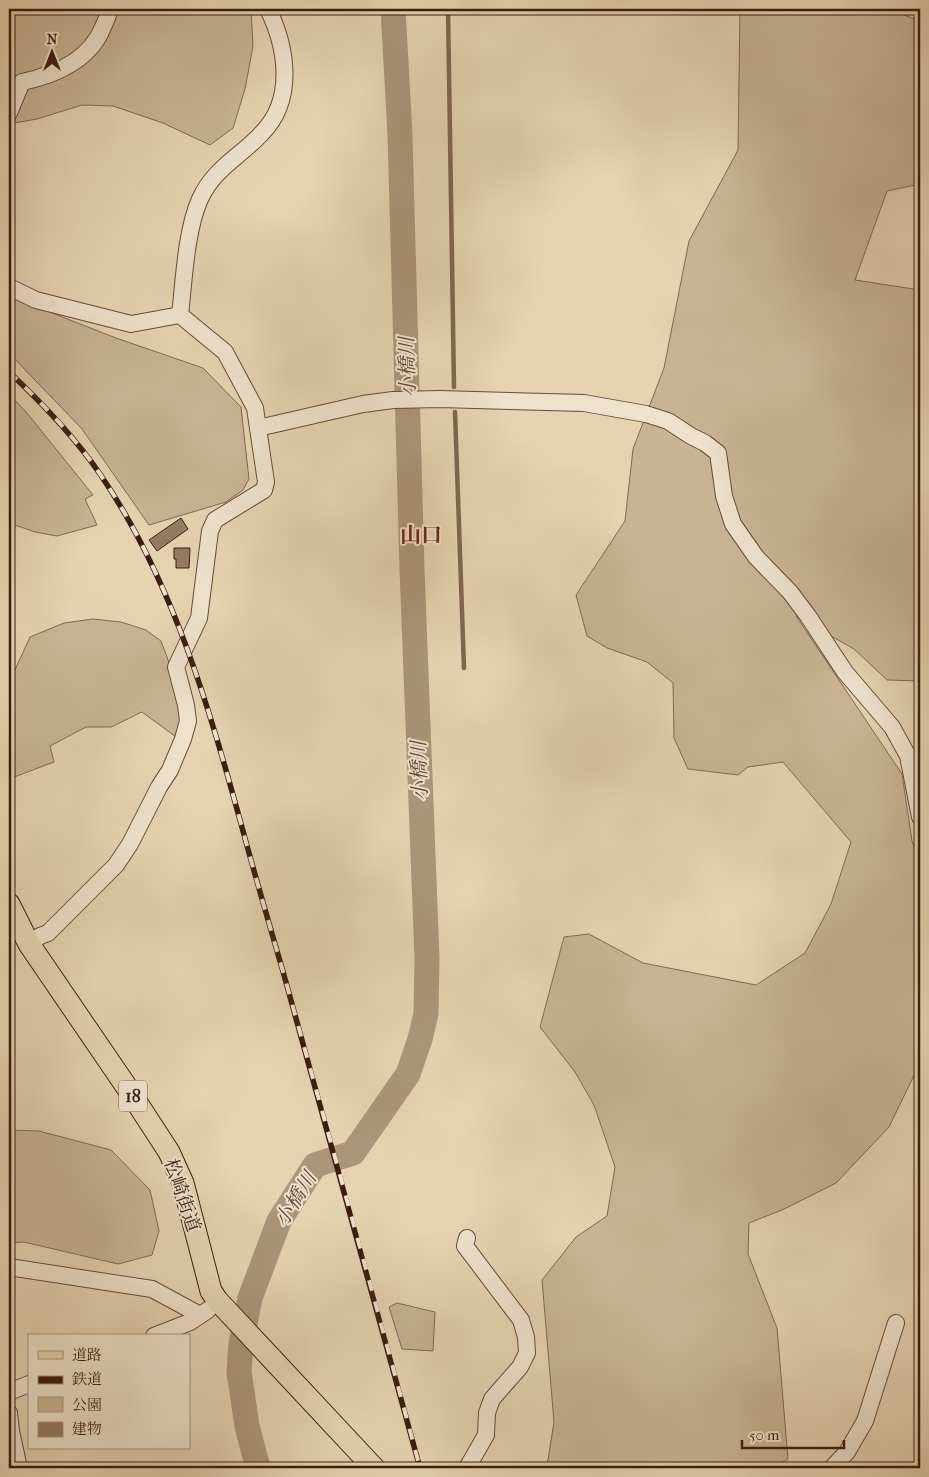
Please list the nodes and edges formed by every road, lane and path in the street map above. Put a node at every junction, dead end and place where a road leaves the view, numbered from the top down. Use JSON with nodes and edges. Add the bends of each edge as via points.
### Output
{"nodes":[{"id":1,"x":109,"y":9,"type":"edge"},
{"id":2,"x":268,"y":9,"type":"edge"},
{"id":3,"x":9,"y":113,"type":"edge"},
{"id":4,"x":9,"y":288,"type":"edge"},
{"id":5,"x":180,"y":315,"type":"junction"},
{"id":6,"x":258,"y":428,"type":"junction"},
{"id":7,"x":920,"y":817,"type":"edge"},
{"id":8,"x":9,"y":904,"type":"edge"},
{"id":9,"x":29,"y":944,"type":"junction"},
{"id":10,"x":467,"y":1238,"type":"dead end"},
{"id":11,"x":9,"y":1267,"type":"edge"},
{"id":12,"x":219,"y":1302,"type":"junction"},
{"id":13,"x":200,"y":1315,"type":"junction"},
{"id":14,"x":896,"y":1323,"type":"dead end"},
{"id":15,"x":159,"y":1334,"type":"edge"},
{"id":16,"x":28,"y":1384,"type":"edge"},
{"id":17,"x":9,"y":1392,"type":"edge"},
{"id":18,"x":9,"y":1412,"type":"edge"},
{"id":19,"x":19,"y":1468,"type":"edge"},
{"id":20,"x":374,"y":1468,"type":"edge"},
{"id":21,"x":466,"y":1468,"type":"edge"},
{"id":22,"x":832,"y":1468,"type":"edge"}],
"edges":[{"from":1,"to":3,"type":"street","via":[[100,34],[85,54],[58,71],[22,82]]},
{"from":2,"to":5,"type":"street","via":[[278,33],[285,70],[278,110],[263,132],[212,178],[200,198],[192,218]]},
{"from":4,"to":5,"type":"street","via":[[36,300],[131,324]]},
{"from":5,"to":6,"type":"street","via":[[225,352],[255,408]]},
{"from":6,"to":7,"type":"street","via":[[363,404],[440,399],[584,403],[668,421],[718,453],[724,496],[733,524],[756,557],[790,592],[845,672],[892,727],[908,756]]},
{"from":6,"to":9,"type":"street","via":[[266,482],[264,490],[215,520],[210,531],[199,618],[176,667],[188,720],[170,770],[116,865],[48,933]]},
{"from":8,"to":9,"type":"main road","name":"松崎街道","number":"18"},
{"from":9,"to":12,"type":"main road","name":"松崎街道","number":"18","via":[[169,1152],[183,1183],[211,1291]]},
{"from":10,"to":21,"type":"street","via":[[465,1246],[521,1320],[527,1353],[520,1367],[492,1399],[486,1413],[486,1435]]},
{"from":11,"to":13,"type":"street","via":[[152,1289]]},
{"from":12,"to":13,"type":"street"},
{"from":12,"to":20,"type":"main road","name":"松崎街道","number":"18"},
{"from":13,"to":15,"type":"street"},
{"from":14,"to":22,"type":"street","via":[[865,1421],[848,1452]]},
{"from":16,"to":17,"type":"street"},
{"from":18,"to":19,"type":"street"}]}
